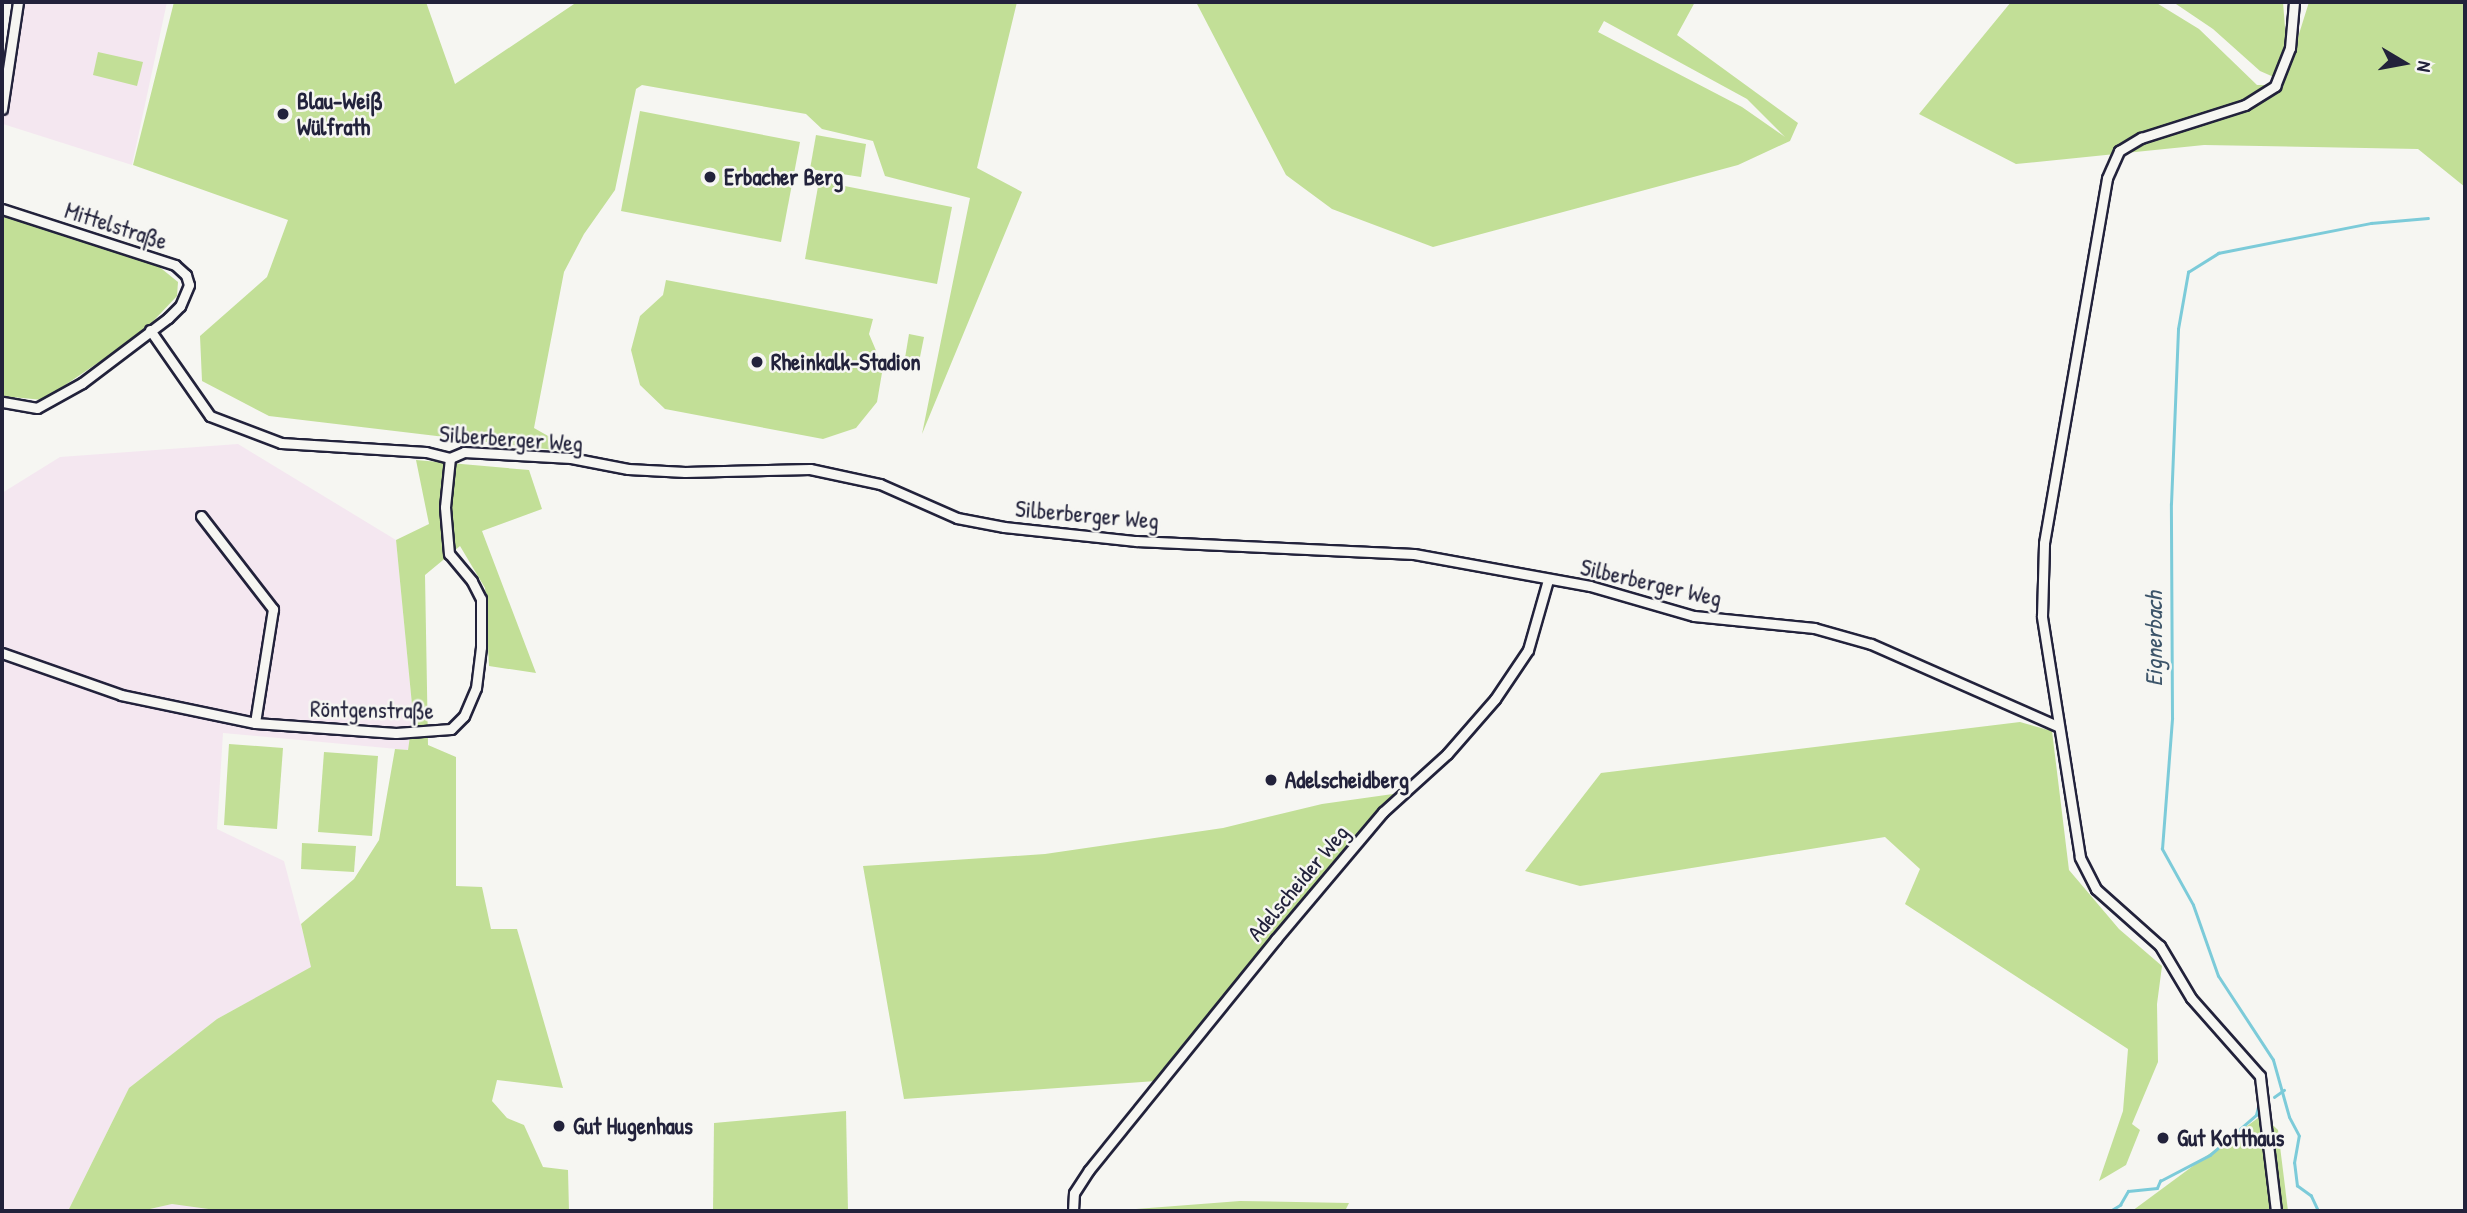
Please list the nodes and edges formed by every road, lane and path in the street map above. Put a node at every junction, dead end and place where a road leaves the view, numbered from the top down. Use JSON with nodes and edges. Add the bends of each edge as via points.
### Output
{"nodes":[{"id":1,"x":18,"y":2,"type":"edge"},
{"id":2,"x":2294,"y":2,"type":"edge"},
{"id":3,"x":2,"y":109,"type":"edge"},
{"id":4,"x":2,"y":209,"type":"edge"},
{"id":5,"x":150,"y":330,"type":"junction"},
{"id":6,"x":2,"y":402,"type":"edge"},
{"id":7,"x":450,"y":458,"type":"junction"},
{"id":8,"x":201,"y":516,"type":"dead end"},
{"id":9,"x":1548,"y":580,"type":"junction"},
{"id":10,"x":2,"y":653,"type":"edge"},
{"id":11,"x":255,"y":723,"type":"junction"},
{"id":12,"x":2057,"y":726,"type":"junction"},
{"id":13,"x":1073,"y":1211,"type":"edge"},
{"id":14,"x":2276,"y":1211,"type":"edge"}],
"edges":[{"from":1,"to":3,"type":"street"},
{"from":2,"to":12,"type":"street","via":[[2290,48],[2275,86],[2245,105],[2141,138],[2119,151],[2107,178],[2044,543],[2042,616]]},
{"from":4,"to":5,"type":"street","name":"Mittelstraße","via":[[175,265],[186,275],[187,295],[168,318]]},
{"from":5,"to":6,"type":"street","name":"Mittelstraße","via":[[52,401],[37,408]]},
{"from":5,"to":7,"type":"street","name":"Silberberger Weg","via":[[200,407],[235,428],[281,443],[426,452]]},
{"from":7,"to":9,"type":"street","name":"Silberberger Weg","via":[[482,452],[685,472],[810,469],[880,484],[957,518],[1004,527],[1136,541],[1414,554]]},
{"from":7,"to":11,"type":"street","name":"Röntgenstraße","via":[[445,507],[449,554],[481,599],[476,688],[464,716],[451,729],[429,733]]},
{"from":8,"to":11,"type":"street","via":[[273,609]]},
{"from":9,"to":12,"type":"street","name":"Silberberger Weg","via":[[1590,586],[1694,616],[1814,628],[1859,641]]},
{"from":9,"to":13,"type":"street","name":"Adelscheider Weg","via":[[1528,650],[1495,699],[1447,754],[1383,811],[1276,939],[1089,1170],[1074,1193]]},
{"from":10,"to":11,"type":"street","name":"Röntgenstraße","via":[[121,695]]},
{"from":12,"to":14,"type":"street","via":[[2074,835],[2086,872],[2108,902],[2160,946],[2191,998],[2260,1076]]}]}
